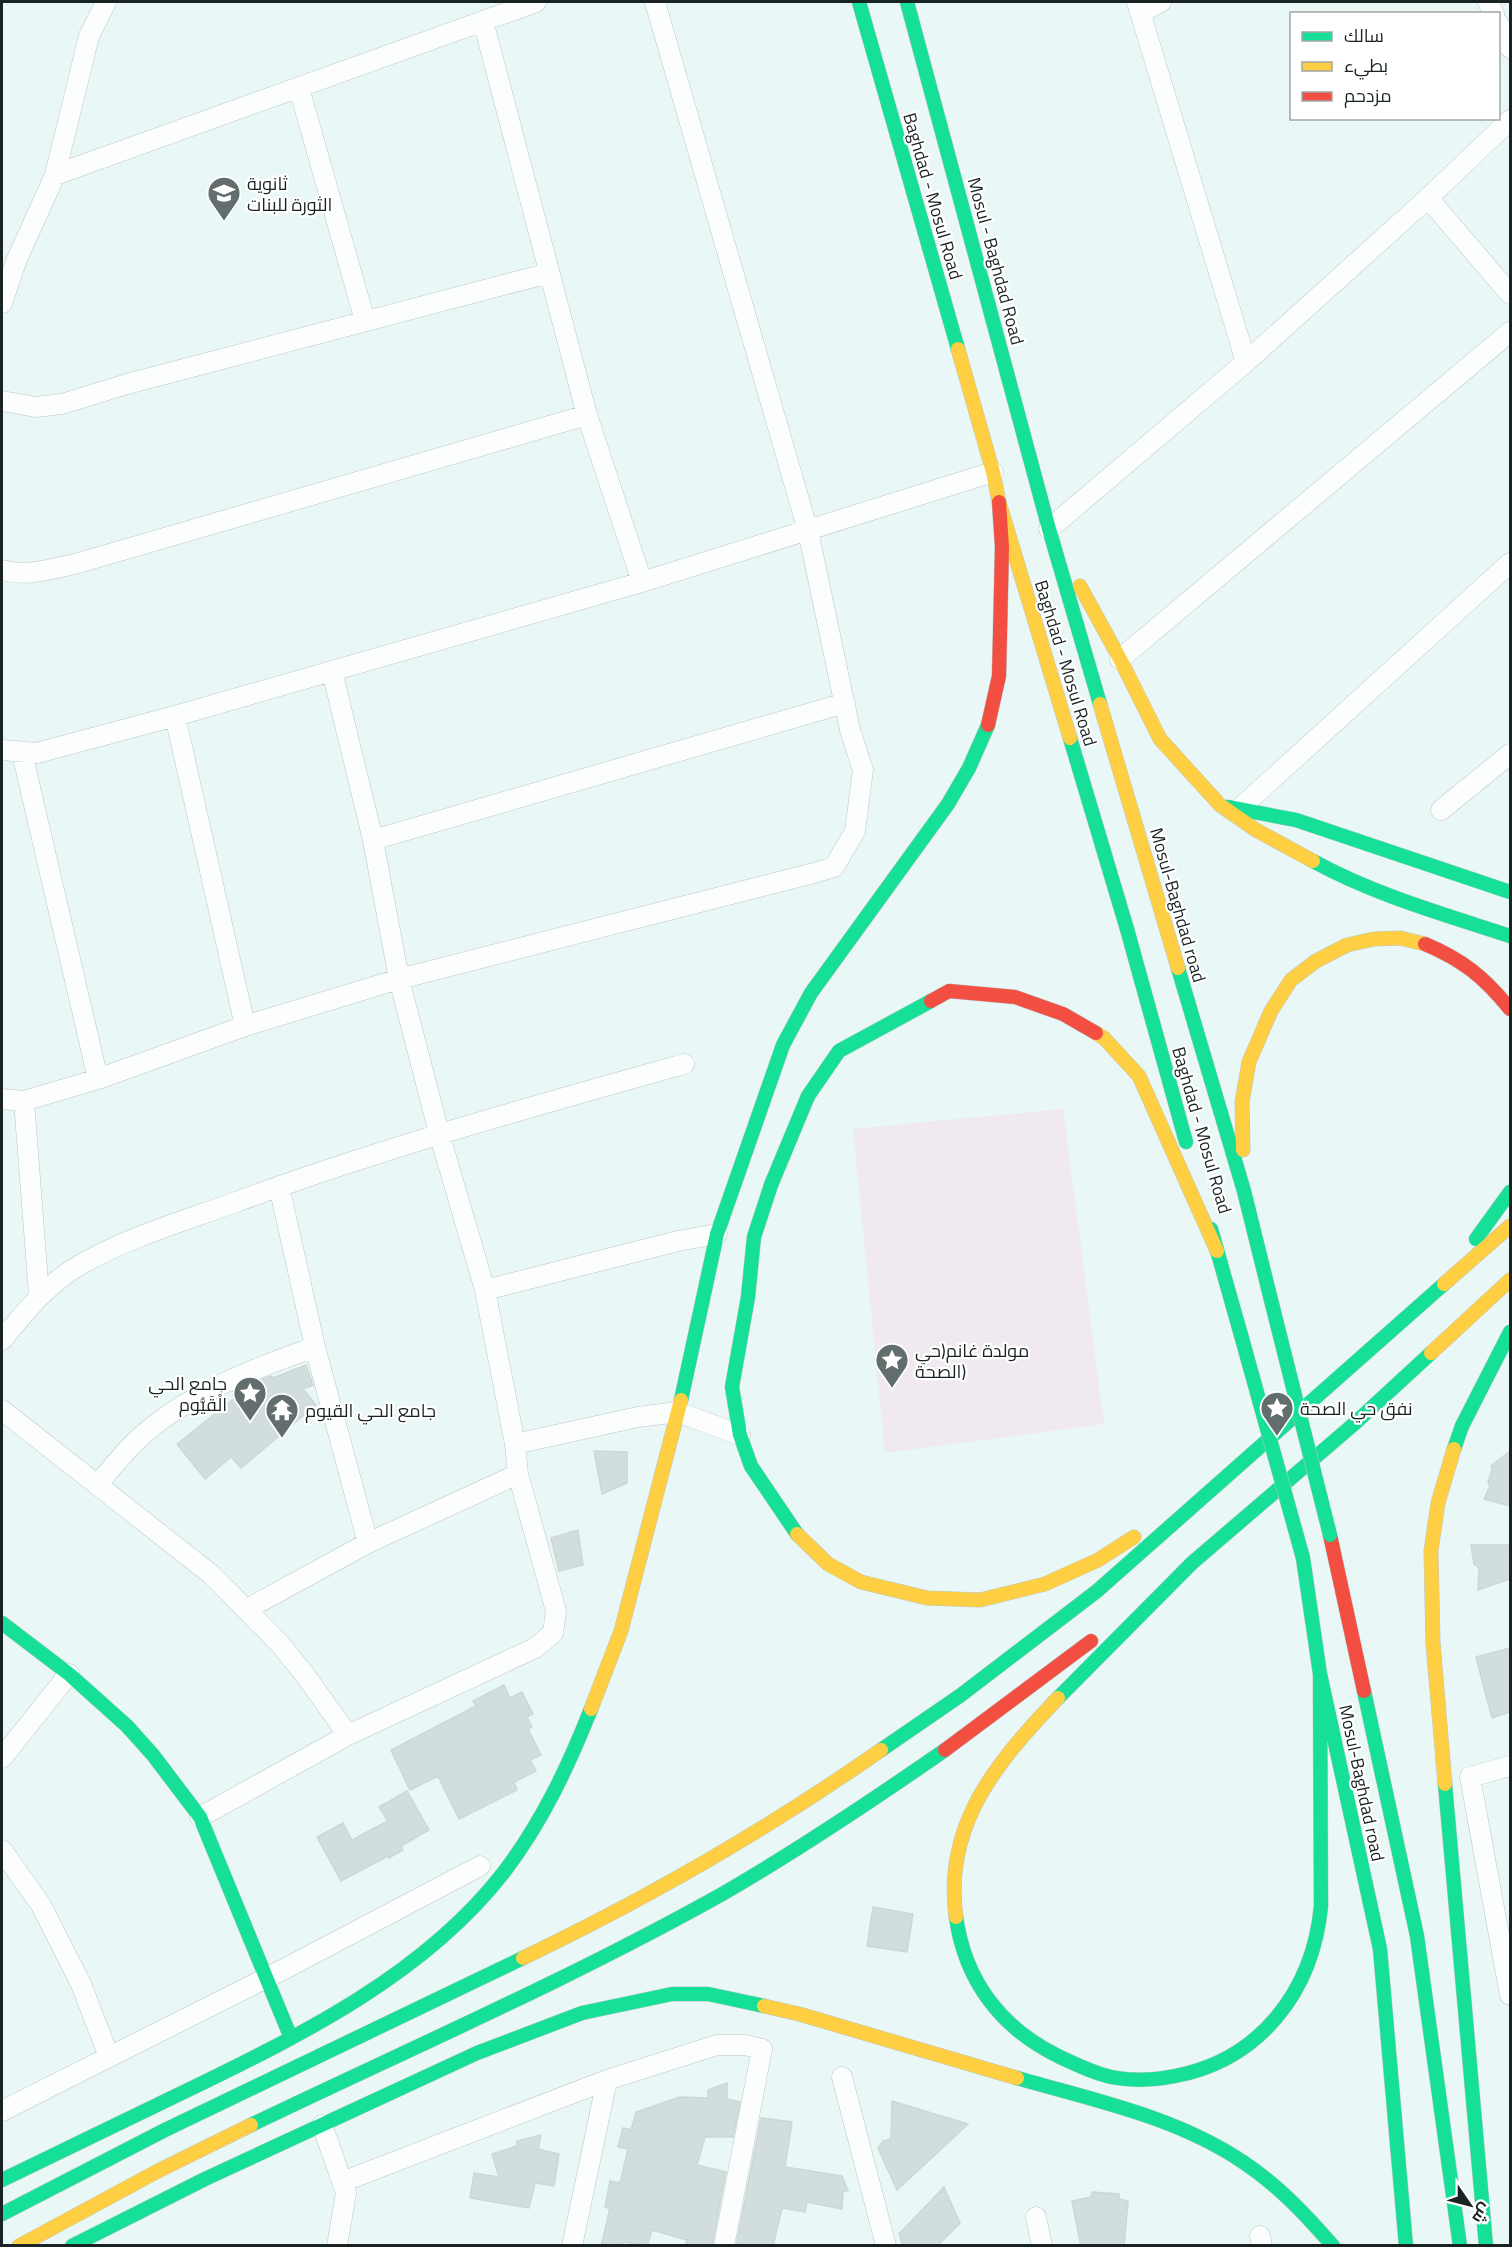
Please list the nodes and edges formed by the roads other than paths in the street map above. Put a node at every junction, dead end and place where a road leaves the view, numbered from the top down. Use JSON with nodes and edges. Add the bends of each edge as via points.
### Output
{"nodes":[{"id":1,"x":106,"y":2,"type":"edge"},
{"id":2,"x":536,"y":2,"type":"edge"},
{"id":3,"x":656,"y":2,"type":"edge"},
{"id":4,"x":859,"y":2,"type":"edge"},
{"id":5,"x":907,"y":2,"type":"edge"},
{"id":6,"x":1161,"y":2,"type":"edge"},
{"id":7,"x":1138,"y":7,"type":"edge"},
{"id":8,"x":483,"y":21,"type":"junction"},
{"id":9,"x":1500,"y":27,"type":"edge"},
{"id":10,"x":1510,"y":48,"type":"edge"},
{"id":11,"x":298,"y":88,"type":"junction"},
{"id":12,"x":1510,"y":120,"type":"edge"},
{"id":13,"x":55,"y":175,"type":"junction"},
{"id":14,"x":1428,"y":198,"type":"junction"},
{"id":15,"x":9,"y":255,"type":"edge"},
{"id":16,"x":549,"y":273,"type":"junction"},
{"id":17,"x":1510,"y":294,"type":"edge"},
{"id":18,"x":2,"y":303,"type":"edge"},
{"id":19,"x":365,"y":321,"type":"junction"},
{"id":20,"x":1510,"y":332,"type":"edge"},
{"id":21,"x":1246,"y":362,"type":"junction"},
{"id":22,"x":2,"y":401,"type":"edge"},
{"id":23,"x":587,"y":415,"type":"junction"},
{"id":24,"x":993,"y":472,"type":"junction"},
{"id":25,"x":999,"y":502,"type":"junction"},
{"id":26,"x":1049,"y":529,"type":"junction"},
{"id":27,"x":808,"y":531,"type":"junction"},
{"id":28,"x":1510,"y":563,"type":"edge"},
{"id":29,"x":2,"y":570,"type":"edge"},
{"id":30,"x":642,"y":582,"type":"junction"},
{"id":31,"x":1120,"y":659,"type":"junction"},
{"id":32,"x":332,"y":671,"type":"junction"},
{"id":33,"x":844,"y":703,"type":"junction"},
{"id":34,"x":176,"y":716,"type":"junction"},
{"id":35,"x":2,"y":750,"type":"edge"},
{"id":36,"x":22,"y":753,"type":"junction"},
{"id":37,"x":1510,"y":754,"type":"edge"},
{"id":38,"x":1229,"y":808,"type":"junction"},
{"id":39,"x":1441,"y":810,"type":"dead end"},
{"id":40,"x":373,"y":840,"type":"junction"},
{"id":41,"x":1510,"y":892,"type":"edge"},
{"id":42,"x":1510,"y":936,"type":"edge"},
{"id":43,"x":399,"y":979,"type":"junction"},
{"id":44,"x":1510,"y":1009,"type":"edge"},
{"id":45,"x":245,"y":1026,"type":"junction"},
{"id":46,"x":684,"y":1064,"type":"dead end"},
{"id":47,"x":98,"y":1079,"type":"junction"},
{"id":48,"x":2,"y":1099,"type":"edge"},
{"id":49,"x":24,"y":1101,"type":"junction"},
{"id":50,"x":440,"y":1133,"type":"junction"},
{"id":51,"x":279,"y":1186,"type":"junction"},
{"id":52,"x":1244,"y":1191,"type":"junction"},
{"id":53,"x":1510,"y":1192,"type":"edge"},
{"id":54,"x":1510,"y":1226,"type":"edge"},
{"id":55,"x":717,"y":1234,"type":"junction"},
{"id":56,"x":1217,"y":1251,"type":"junction"},
{"id":57,"x":1510,"y":1280,"type":"edge"},
{"id":58,"x":485,"y":1290,"type":"junction"},
{"id":59,"x":39,"y":1295,"type":"junction"},
{"id":60,"x":1404,"y":1319,"type":"junction"},
{"id":61,"x":1510,"y":1332,"type":"edge"},
{"id":62,"x":1241,"y":1335,"type":"joint"},
{"id":63,"x":2,"y":1340,"type":"edge"},
{"id":64,"x":315,"y":1347,"type":"junction"},
{"id":65,"x":1503,"y":1376,"type":"dead end"},
{"id":66,"x":2,"y":1410,"type":"edge"},
{"id":67,"x":678,"y":1412,"type":"junction"},
{"id":68,"x":1462,"y":1426,"type":"junction"},
{"id":69,"x":740,"y":1435,"type":"junction"},
{"id":70,"x":515,"y":1444,"type":"junction"},
{"id":71,"x":518,"y":1474,"type":"junction"},
{"id":72,"x":1229,"y":1475,"type":"junction"},
{"id":73,"x":98,"y":1484,"type":"junction"},
{"id":74,"x":368,"y":1543,"type":"junction"},
{"id":75,"x":1192,"y":1563,"type":"junction"},
{"id":76,"x":247,"y":1609,"type":"junction"},
{"id":77,"x":2,"y":1623,"type":"edge"},
{"id":78,"x":69,"y":1674,"type":"junction"},
{"id":79,"x":1320,"y":1674,"type":"junction"},
{"id":80,"x":348,"y":1735,"type":"junction"},
{"id":81,"x":2,"y":1758,"type":"edge"},
{"id":82,"x":1510,"y":1766,"type":"edge"},
{"id":83,"x":200,"y":1817,"type":"junction"},
{"id":84,"x":2,"y":1850,"type":"edge"},
{"id":85,"x":480,"y":1866,"type":"dead end"},
{"id":86,"x":267,"y":1977,"type":"junction"},
{"id":87,"x":1510,"y":1995,"type":"edge"},
{"id":88,"x":332,"y":2033,"type":"junction"},
{"id":89,"x":291,"y":2038,"type":"junction"},
{"id":90,"x":109,"y":2057,"type":"junction"},
{"id":91,"x":842,"y":2077,"type":"dead end"},
{"id":92,"x":608,"y":2080,"type":"junction"},
{"id":93,"x":353,"y":2094,"type":"junction"},
{"id":94,"x":2,"y":2111,"type":"edge"},
{"id":95,"x":322,"y":2125,"type":"junction"},
{"id":96,"x":2,"y":2180,"type":"edge"},
{"id":97,"x":342,"y":2182,"type":"junction"},
{"id":98,"x":2,"y":2214,"type":"edge"},
{"id":99,"x":1036,"y":2217,"type":"dead end"},
{"id":100,"x":98,"y":2239,"type":"edge"},
{"id":101,"x":19,"y":2246,"type":"edge"},
{"id":102,"x":72,"y":2246,"type":"edge"},
{"id":103,"x":337,"y":2246,"type":"edge"},
{"id":104,"x":572,"y":2246,"type":"edge"},
{"id":105,"x":724,"y":2246,"type":"edge"},
{"id":106,"x":886,"y":2246,"type":"edge"},
{"id":107,"x":1042,"y":2246,"type":"edge"},
{"id":108,"x":1333,"y":2246,"type":"edge"},
{"id":109,"x":1406,"y":2246,"type":"edge"},
{"id":110,"x":1460,"y":2246,"type":"edge"},
{"id":111,"x":1486,"y":2246,"type":"edge"}],
"edges":[{"from":1,"to":13,"type":"street","via":[[89,36]]},
{"from":2,"to":8,"type":"street"},
{"from":3,"to":27,"type":"street"},
{"from":4,"to":24,"type":"main road","name":"Baghdad - Mosul Road"},
{"from":5,"to":26,"type":"main road","name":"Mosul - Baghdad Road"},
{"from":6,"to":7,"type":"street"},
{"from":7,"to":21,"type":"street"},
{"from":8,"to":11,"type":"street"},
{"from":8,"to":16,"type":"street"},
{"from":9,"to":10,"type":"street"},
{"from":11,"to":13,"type":"street"},
{"from":11,"to":19,"type":"street"},
{"from":12,"to":14,"type":"street"},
{"from":13,"to":15,"type":"street"},
{"from":14,"to":17,"type":"street"},
{"from":14,"to":21,"type":"street"},
{"from":15,"to":18,"type":"street"},
{"from":16,"to":19,"type":"street"},
{"from":16,"to":23,"type":"street"},
{"from":19,"to":22,"type":"street","via":[[62,404],[36,407]]},
{"from":20,"to":31,"type":"street"},
{"from":21,"to":26,"type":"street"},
{"from":23,"to":29,"type":"street","via":[[75,564],[37,572]]},
{"from":23,"to":30,"type":"street"},
{"from":24,"to":25,"type":"main road","name":"Baghdad - Mosul Road"},
{"from":24,"to":27,"type":"street"},
{"from":25,"to":55,"type":"main road","via":[[999,676],[988,726],[948,804],[836,956],[788,1035]]},
{"from":25,"to":56,"type":"main road","name":"Baghdad - Mosul Road","via":[[1127,929]]},
{"from":26,"to":31,"type":"main road"},
{"from":26,"to":52,"type":"main road","name":"Mosul-Baghdad road"},
{"from":27,"to":30,"type":"street"},
{"from":27,"to":33,"type":"street"},
{"from":28,"to":38,"type":"street"},
{"from":30,"to":32,"type":"street"},
{"from":31,"to":38,"type":"main road","via":[[1160,739]]},
{"from":32,"to":34,"type":"street"},
{"from":32,"to":40,"type":"street"},
{"from":33,"to":40,"type":"street"},
{"from":33,"to":43,"type":"street","via":[[863,770],[855,831],[834,867]]},
{"from":34,"to":36,"type":"street","via":[[37,753]]},
{"from":34,"to":45,"type":"street"},
{"from":35,"to":36,"type":"street"},
{"from":36,"to":47,"type":"street"},
{"from":37,"to":39,"type":"street"},
{"from":38,"to":41,"type":"main road","via":[[1296,820]]},
{"from":38,"to":42,"type":"main road","via":[[1256,830],[1333,872],[1397,899]]},
{"from":40,"to":43,"type":"street"},
{"from":43,"to":45,"type":"street"},
{"from":43,"to":50,"type":"street"},
{"from":44,"to":52,"type":"main road","via":[[1498,991],[1473,968],[1446,951],[1416,940],[1383,938],[1355,942],[1304,968],[1283,989],[1268,1018],[1244,1084]]},
{"from":45,"to":47,"type":"street"},
{"from":46,"to":50,"type":"street"},
{"from":47,"to":49,"type":"street"},
{"from":48,"to":49,"type":"street"},
{"from":49,"to":59,"type":"street"},
{"from":50,"to":51,"type":"street"},
{"from":50,"to":58,"type":"street"},
{"from":51,"to":59,"type":"street","via":[[120,1244],[78,1266]]},
{"from":51,"to":64,"type":"street"},
{"from":52,"to":110,"type":"main road","name":"Mosul-Baghdad road","bridge":true,"via":[[1330,1535],[1418,1936]]},
{"from":53,"to":60,"type":"main road","via":[[1477,1237]]},
{"from":54,"to":60,"type":"main road"},
{"from":55,"to":58,"type":"street"},
{"from":55,"to":67,"type":"main road"},
{"from":56,"to":62,"type":"main road","name":"Baghdad - Mosul Road"},
{"from":56,"to":69,"type":"main road","via":[[1139,1076],[1104,1038],[1063,1014],[1015,997],[949,992],[839,1051],[808,1096],[754,1237],[732,1387]]},
{"from":57,"to":75,"type":"main road","via":[[1353,1424]]},
{"from":58,"to":70,"type":"street"},
{"from":59,"to":63,"type":"street"},
{"from":60,"to":72,"type":"main road"},
{"from":61,"to":68,"type":"main road"},
{"from":62,"to":79,"type":"main road","name":"Mosul-Baghdad road","bridge":true,"via":[[1303,1558]]},
{"from":64,"to":73,"type":"street","via":[[277,1360],[179,1408],[136,1441]]},
{"from":64,"to":74,"type":"street"},
{"from":65,"to":68,"type":"main road"},
{"from":66,"to":73,"type":"street"},
{"from":67,"to":69,"type":"street"},
{"from":67,"to":70,"type":"street"},
{"from":67,"to":88,"type":"main road","via":[[621,1631],[571,1759],[540,1820],[502,1873],[460,1920],[382,1983]]},
{"from":68,"to":111,"type":"main road","via":[[1438,1503],[1431,1551],[1431,1596]]},
{"from":69,"to":72,"type":"main road","via":[[751,1466],[799,1537],[828,1564],[861,1582],[927,1598],[980,1600],[1045,1584],[1098,1560]]},
{"from":70,"to":71,"type":"street"},
{"from":71,"to":74,"type":"street"},
{"from":71,"to":80,"type":"street","via":[[556,1611],[552,1633],[536,1648]]},
{"from":72,"to":88,"type":"main road","via":[[1035,1640],[837,1781],[712,1859],[565,1938]]},
{"from":73,"to":76,"type":"street","via":[[212,1575]]},
{"from":74,"to":76,"type":"street"},
{"from":75,"to":79,"type":"main road","via":[[1051,1705],[987,1782],[970,1813],[955,1869],[956,1925],[974,1976],[998,2011],[1023,2035],[1048,2052],[1100,2074],[1152,2078],[1176,2076],[1226,2060],[1247,2048],[1275,2021],[1296,1991],[1317,1938],[1321,1885]]},
{"from":75,"to":93,"type":"main road","via":[[924,1765],[786,1856]]},
{"from":76,"to":80,"type":"street","via":[[305,1675]]},
{"from":77,"to":78,"type":"main road"},
{"from":78,"to":81,"type":"street"},
{"from":78,"to":83,"type":"main road","via":[[147,1748]]},
{"from":79,"to":109,"type":"main road","name":"Mosul-Baghdad road","via":[[1380,1949]]},
{"from":80,"to":83,"type":"street"},
{"from":82,"to":87,"type":"street","via":[[1470,1777]]},
{"from":83,"to":86,"type":"main road"},
{"from":84,"to":90,"type":"street","via":[[41,1905],[81,1984]]},
{"from":85,"to":86,"type":"street"},
{"from":86,"to":89,"type":"main road"},
{"from":86,"to":90,"type":"street"},
{"from":88,"to":89,"type":"main road"},
{"from":88,"to":98,"type":"main road","via":[[165,2130]]},
{"from":89,"to":96,"type":"main road"},
{"from":90,"to":94,"type":"street"},
{"from":91,"to":106,"type":"street"},
{"from":92,"to":97,"type":"street"},
{"from":92,"to":104,"type":"street"},
{"from":92,"to":105,"type":"street","via":[[717,2045],[762,2049]]},
{"from":93,"to":95,"type":"main road"},
{"from":93,"to":101,"type":"main road","via":[[179,2161]]},
{"from":93,"to":108,"type":"main road","via":[[582,2013],[672,1994],[708,1994],[799,2014],[1128,2110],[1180,2129],[1241,2160],[1272,2183],[1305,2212]]},
{"from":95,"to":97,"type":"street"},
{"from":95,"to":100,"type":"main road","via":[[205,2179]]},
{"from":97,"to":103,"type":"street","via":[[346,2193]]},
{"from":99,"to":107,"type":"street"},
{"from":100,"to":102,"type":"main road"}]}
